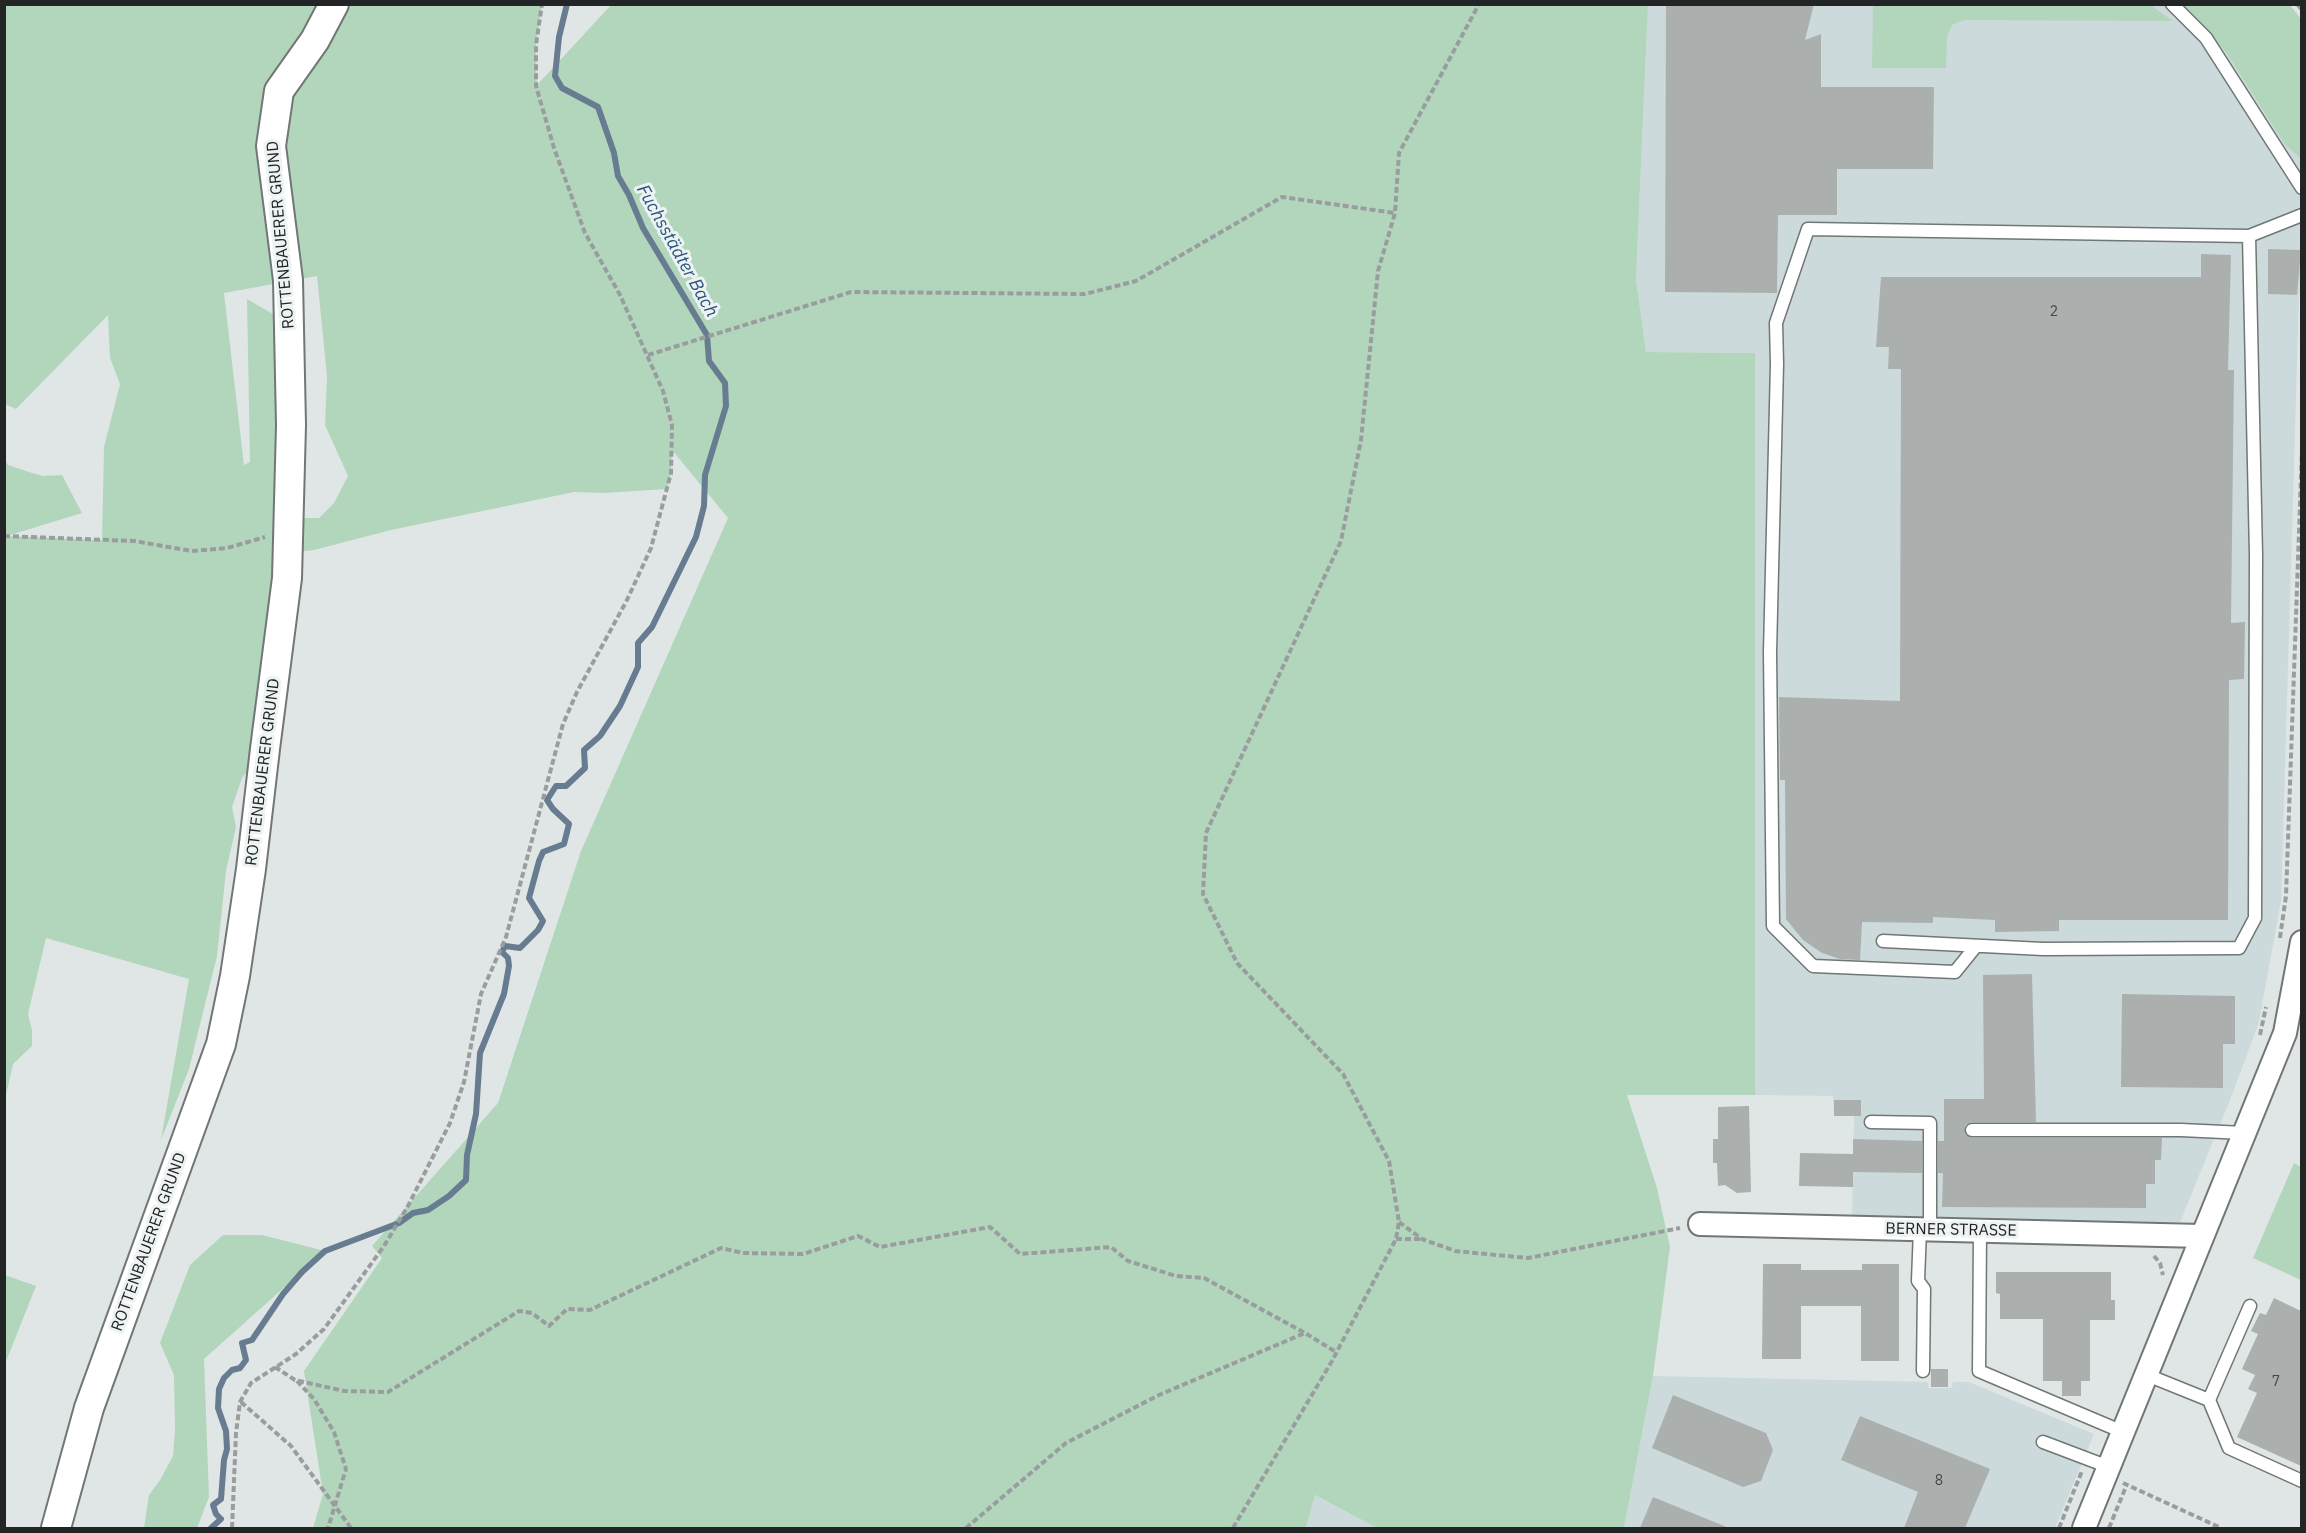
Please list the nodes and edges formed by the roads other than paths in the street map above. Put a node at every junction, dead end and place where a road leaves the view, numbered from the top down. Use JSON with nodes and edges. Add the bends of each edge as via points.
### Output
{"nodes":[{"id":1,"x":334,"y":4,"type":"edge"},
{"id":2,"x":2172,"y":4,"type":"edge"},
{"id":3,"x":2301,"y":188,"type":"edge"},
{"id":4,"x":2301,"y":215,"type":"edge"},
{"id":5,"x":2248,"y":236,"type":"junction"},
{"id":6,"x":1883,"y":941,"type":"dead end"},
{"id":7,"x":1976,"y":946,"type":"junction"},
{"id":8,"x":2301,"y":956,"type":"edge"},
{"id":9,"x":1871,"y":1122,"type":"dead end"},
{"id":10,"x":1972,"y":1130,"type":"dead end"},
{"id":11,"x":2244,"y":1133,"type":"junction"},
{"id":12,"x":1700,"y":1224,"type":"road end"},
{"id":13,"x":1925,"y":1229,"type":"junction"},
{"id":14,"x":1980,"y":1231,"type":"junction"},
{"id":15,"x":2202,"y":1236,"type":"junction"},
{"id":16,"x":2250,"y":1306,"type":"dead end"},
{"id":17,"x":1923,"y":1371,"type":"dead end"},
{"id":18,"x":2147,"y":1375,"type":"junction"},
{"id":19,"x":2209,"y":1400,"type":"junction"},
{"id":20,"x":2123,"y":1432,"type":"junction"},
{"id":21,"x":2043,"y":1442,"type":"dead end"},
{"id":22,"x":2108,"y":1471,"type":"junction"},
{"id":23,"x":2301,"y":1481,"type":"edge"},
{"id":24,"x":56,"y":1528,"type":"edge"},
{"id":25,"x":2084,"y":1528,"type":"edge"}],
"edges":[{"from":1,"to":24,"type":"street","name":"ROTTENBAUERER GRUND","via":[[315,40],[279,91],[271,146],[288,280],[291,425],[287,578],[235,976],[221,1044],[89,1408]]},
{"from":2,"to":3,"type":"lane","via":[[2206,38]]},
{"from":4,"to":5,"type":"lane"},
{"from":5,"to":7,"type":"lane","via":[[2256,555],[2255,918],[2239,948]]},
{"from":5,"to":7,"type":"lane","via":[[1808,229],[1776,323],[1770,652],[1773,926],[1813,966],[1955,972]]},
{"from":6,"to":7,"type":"lane"},
{"from":8,"to":11,"type":"street","via":[[2285,1033]]},
{"from":9,"to":13,"type":"lane","via":[[1930,1123]]},
{"from":10,"to":11,"type":"lane"},
{"from":11,"to":15,"type":"street"},
{"from":12,"to":13,"type":"street","name":"BERNER STRASSE"},
{"from":13,"to":14,"type":"street","name":"BERNER STRASSE"},
{"from":13,"to":17,"type":"lane","via":[[1918,1281],[1924,1289]]},
{"from":14,"to":15,"type":"street","name":"BERNER STRASSE"},
{"from":14,"to":20,"type":"lane","via":[[1979,1371]]},
{"from":15,"to":18,"type":"street"},
{"from":16,"to":19,"type":"lane"},
{"from":18,"to":19,"type":"lane"},
{"from":18,"to":20,"type":"street"},
{"from":19,"to":23,"type":"lane","via":[[2229,1448]]},
{"from":20,"to":22,"type":"street"},
{"from":21,"to":22,"type":"lane"},
{"from":22,"to":25,"type":"street"}]}
